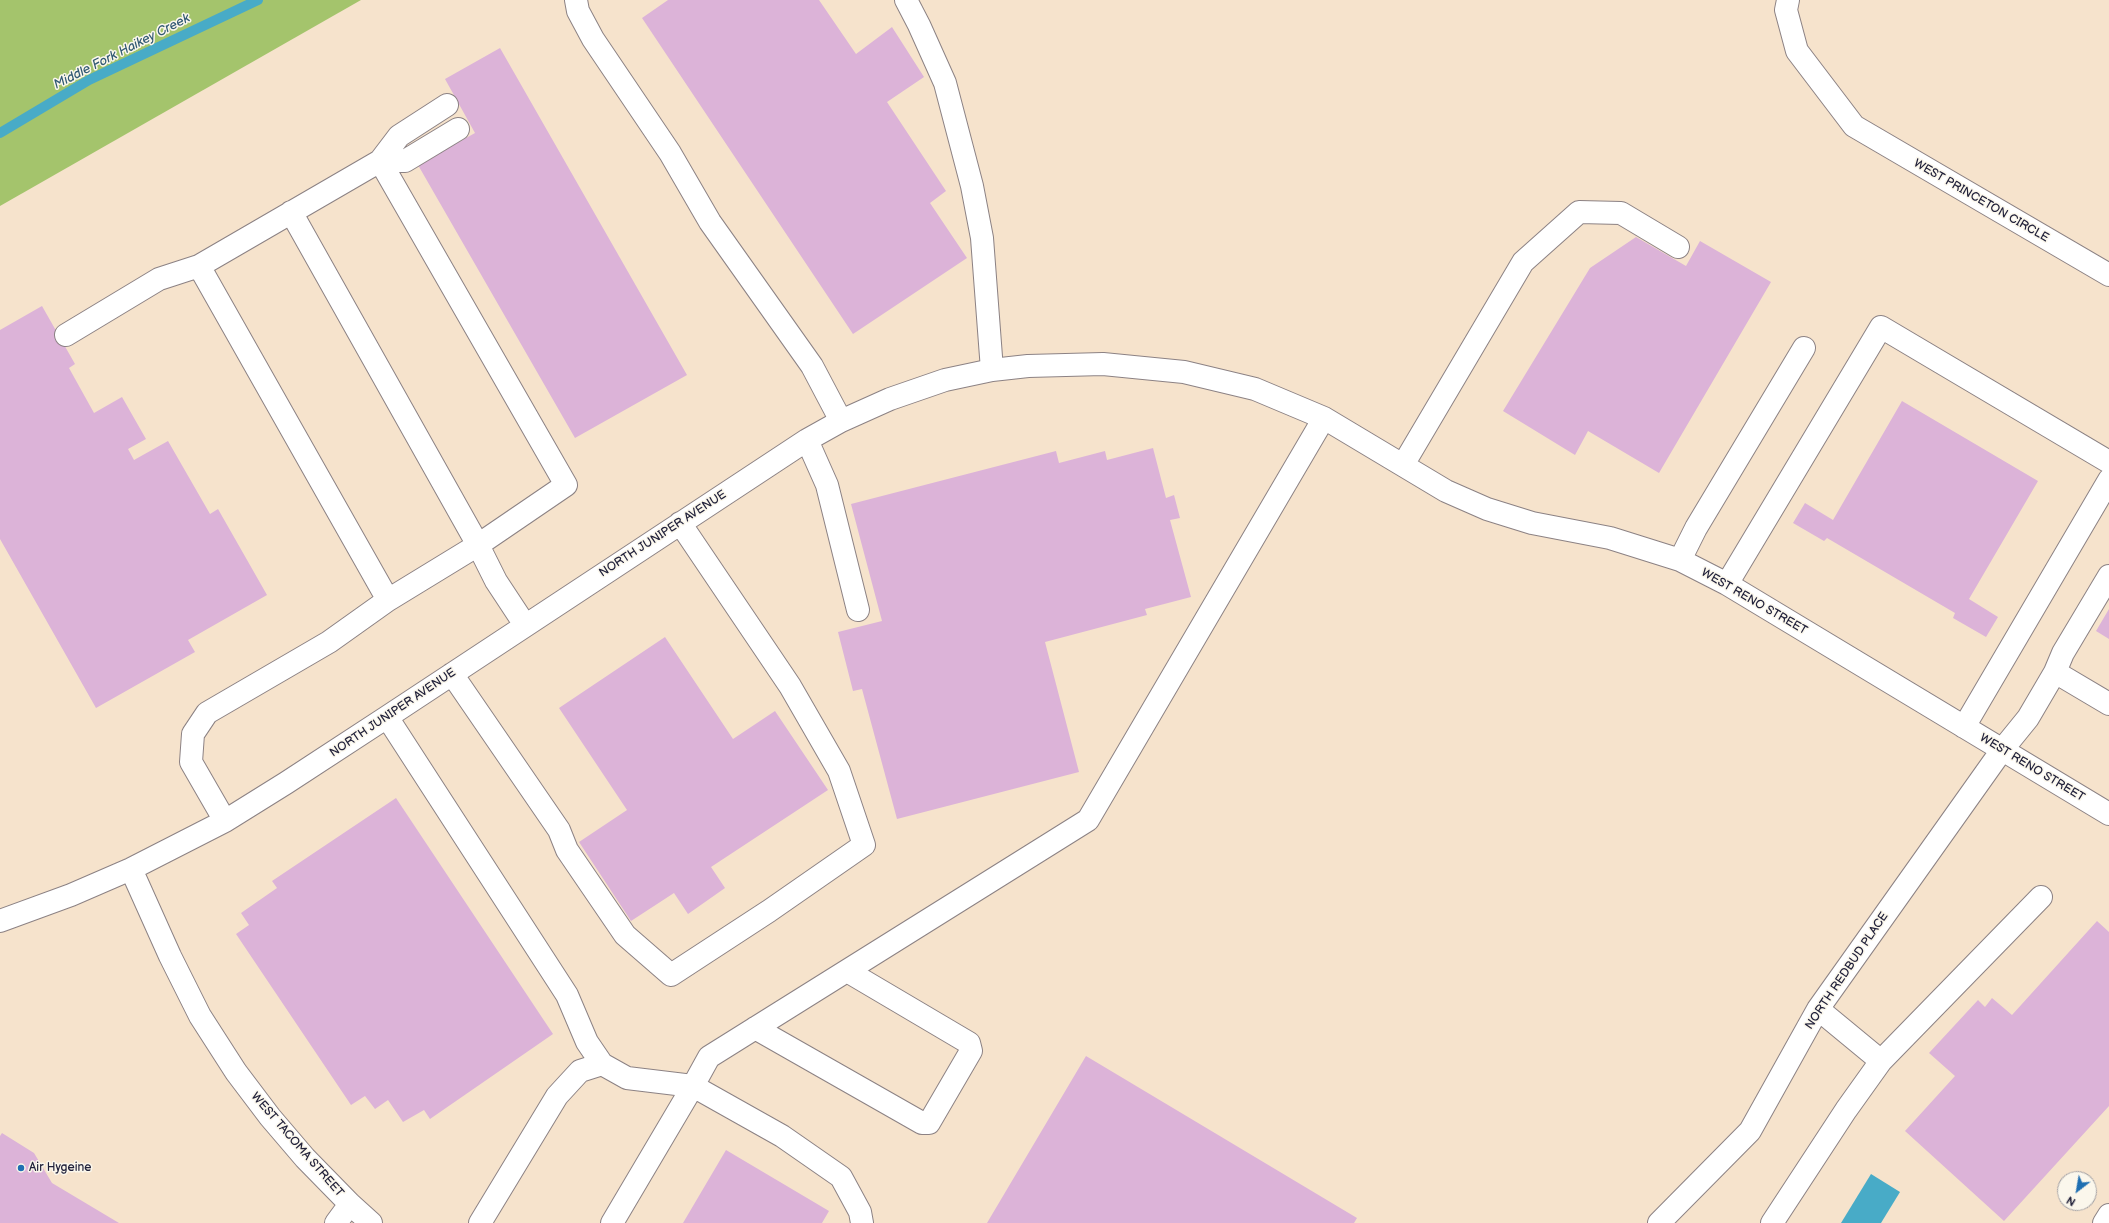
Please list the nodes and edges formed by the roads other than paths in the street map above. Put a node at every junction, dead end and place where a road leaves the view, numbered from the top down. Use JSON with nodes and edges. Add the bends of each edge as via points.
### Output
{"nodes":[{"id":1,"x":576,"y":0,"type":"edge"},
{"id":2,"x":906,"y":0,"type":"edge"},
{"id":3,"x":1788,"y":0,"type":"edge"},
{"id":4,"x":447,"y":105,"type":"dead end"},
{"id":5,"x":458,"y":129,"type":"dead end"},
{"id":6,"x":380,"y":162,"type":"junction"},
{"id":7,"x":290,"y":212,"type":"junction"},
{"id":8,"x":1678,"y":247,"type":"dead end"},
{"id":9,"x":199,"y":266,"type":"junction"},
{"id":10,"x":2109,"y":275,"type":"edge"},
{"id":11,"x":66,"y":335,"type":"dead end"},
{"id":12,"x":1804,"y":348,"type":"dead end"},
{"id":13,"x":992,"y":370,"type":"junction"},
{"id":14,"x":1324,"y":418,"type":"junction"},
{"id":15,"x":841,"y":421,"type":"junction"},
{"id":16,"x":807,"y":440,"type":"junction"},
{"id":17,"x":1375,"y":448,"type":"joint"},
{"id":18,"x":2109,"y":462,"type":"edge"},
{"id":19,"x":1403,"y":465,"type":"junction"},
{"id":20,"x":2109,"y":480,"type":"edge"},
{"id":21,"x":680,"y":523,"type":"junction"},
{"id":22,"x":478,"y":544,"type":"junction"},
{"id":23,"x":1680,"y":560,"type":"junction"},
{"id":24,"x":2109,"y":576,"type":"edge"},
{"id":25,"x":1727,"y":584,"type":"junction"},
{"id":26,"x":388,"y":600,"type":"junction"},
{"id":27,"x":858,"y":610,"type":"dead end"},
{"id":28,"x":525,"y":625,"type":"junction"},
{"id":29,"x":2055,"y":672,"type":"junction"},
{"id":30,"x":452,"y":674,"type":"junction"},
{"id":31,"x":2109,"y":704,"type":"edge"},
{"id":32,"x":388,"y":717,"type":"junction"},
{"id":33,"x":1964,"y":727,"type":"junction"},
{"id":34,"x":2002,"y":750,"type":"junction"},
{"id":35,"x":2109,"y":814,"type":"edge"},
{"id":36,"x":225,"y":820,"type":"junction"},
{"id":37,"x":131,"y":869,"type":"junction"},
{"id":38,"x":2041,"y":896,"type":"dead end"},
{"id":39,"x":0,"y":921,"type":"edge"},
{"id":40,"x":847,"y":971,"type":"junction"},
{"id":41,"x":1818,"y":1009,"type":"junction"},
{"id":42,"x":755,"y":1028,"type":"junction"},
{"id":43,"x":1882,"y":1061,"type":"junction"},
{"id":44,"x":602,"y":1064,"type":"junction"},
{"id":45,"x":693,"y":1086,"type":"junction"},
{"id":46,"x":350,"y":1204,"type":"junction"},
{"id":47,"x":2109,"y":1215,"type":"edge"},
{"id":48,"x":336,"y":1223,"type":"edge"},
{"id":49,"x":372,"y":1223,"type":"edge"},
{"id":50,"x":480,"y":1223,"type":"edge"},
{"id":51,"x":612,"y":1223,"type":"edge"},
{"id":52,"x":862,"y":1223,"type":"edge"},
{"id":53,"x":1658,"y":1223,"type":"edge"},
{"id":54,"x":1772,"y":1223,"type":"edge"},
{"id":55,"x":2104,"y":1223,"type":"edge"}],
"edges":[{"from":1,"to":15,"type":"street","via":[[578,11],[593,39],[670,153],[710,222],[812,366]]},
{"from":2,"to":13,"type":"street","via":[[945,83],[972,186],[982,238]]},
{"from":3,"to":10,"type":"street","name":"WEST PRINCETON CIRCLE","via":[[1786,10],[1796,51],[1854,126]]},
{"from":4,"to":6,"type":"street","via":[[399,136]]},
{"from":5,"to":6,"type":"street","via":[[405,161]]},
{"from":6,"to":7,"type":"street"},
{"from":6,"to":22,"type":"street","via":[[566,485]]},
{"from":7,"to":9,"type":"street"},
{"from":7,"to":22,"type":"street"},
{"from":8,"to":19,"type":"street","via":[[1621,213],[1579,212],[1523,262]]},
{"from":9,"to":11,"type":"street","via":[[160,279]]},
{"from":9,"to":26,"type":"street"},
{"from":12,"to":23,"type":"street","via":[[1696,528]]},
{"from":13,"to":14,"type":"street","name":"NORTH JUNIPER AVENUE","via":[[1028,366],[1103,364],[1184,372],[1255,389]]},
{"from":13,"to":15,"type":"street","name":"NORTH JUNIPER AVENUE","via":[[945,380],[890,399]]},
{"from":14,"to":17,"type":"street","name":"NORTH JUNIPER AVENUE"},
{"from":14,"to":40,"type":"street","via":[[1088,820]]},
{"from":15,"to":16,"type":"street","name":"NORTH JUNIPER AVENUE"},
{"from":16,"to":21,"type":"street","name":"NORTH JUNIPER AVENUE"},
{"from":16,"to":27,"type":"street","via":[[827,484]]},
{"from":17,"to":19,"type":"street","name":"WEST RENO STREET"},
{"from":18,"to":25,"type":"street","via":[[1881,327]]},
{"from":19,"to":23,"type":"street","name":"WEST RENO STREET","via":[[1446,491],[1487,509],[1532,523],[1610,538]]},
{"from":20,"to":33,"type":"street"},
{"from":21,"to":28,"type":"street","name":"NORTH JUNIPER AVENUE"},
{"from":21,"to":30,"type":"street","via":[[794,692],[839,771],[864,845],[770,911],[671,975],[625,935],[567,850],[559,830]]},
{"from":22,"to":26,"type":"street"},
{"from":22,"to":28,"type":"street","via":[[496,581]]},
{"from":23,"to":25,"type":"street","name":"WEST RENO STREET"},
{"from":24,"to":29,"type":"street","name":"NORTH REDBUD PLACE","via":[[2063,653]]},
{"from":25,"to":33,"type":"street","name":"WEST RENO STREET"},
{"from":26,"to":36,"type":"street","via":[[329,642],[207,713],[193,734],[191,762]]},
{"from":28,"to":30,"type":"street","name":"NORTH JUNIPER AVENUE"},
{"from":29,"to":31,"type":"street"},
{"from":29,"to":34,"type":"street","name":"NORTH REDBUD PLACE","via":[[2028,718]]},
{"from":30,"to":32,"type":"street","name":"NORTH JUNIPER AVENUE"},
{"from":32,"to":36,"type":"street","name":"NORTH JUNIPER AVENUE"},
{"from":32,"to":44,"type":"street","via":[[567,995],[587,1042]]},
{"from":33,"to":34,"type":"street","name":"WEST RENO STREET"},
{"from":34,"to":35,"type":"street","name":"WEST RENO STREET"},
{"from":34,"to":41,"type":"street","name":"NORTH REDBUD PLACE"},
{"from":36,"to":37,"type":"street","name":"NORTH JUNIPER AVENUE"},
{"from":37,"to":39,"type":"street","name":"NORTH JUNIPER AVENUE","via":[[71,895]]},
{"from":37,"to":46,"type":"street","name":"WEST TACOMA STREET","via":[[200,1016],[236,1072],[270,1117]]},
{"from":38,"to":43,"type":"street"},
{"from":40,"to":42,"type":"street"},
{"from":40,"to":42,"type":"street","via":[[969,1043],[971,1051],[929,1123],[922,1123]]},
{"from":41,"to":43,"type":"street"},
{"from":41,"to":53,"type":"street","name":"NORTH REDBUD PLACE","via":[[1750,1131]]},
{"from":42,"to":45,"type":"street","via":[[710,1057]]},
{"from":43,"to":54,"type":"street","via":[[1846,1110]]},
{"from":44,"to":45,"type":"street","via":[[627,1078]]},
{"from":44,"to":50,"type":"street","via":[[580,1071],[557,1096]]},
{"from":45,"to":51,"type":"street"},
{"from":45,"to":52,"type":"street","via":[[782,1136],[841,1177],[860,1212]]},
{"from":46,"to":48,"type":"street"},
{"from":46,"to":49,"type":"street","name":"WEST TACOMA STREET"},
{"from":47,"to":55,"type":"street"}]}
